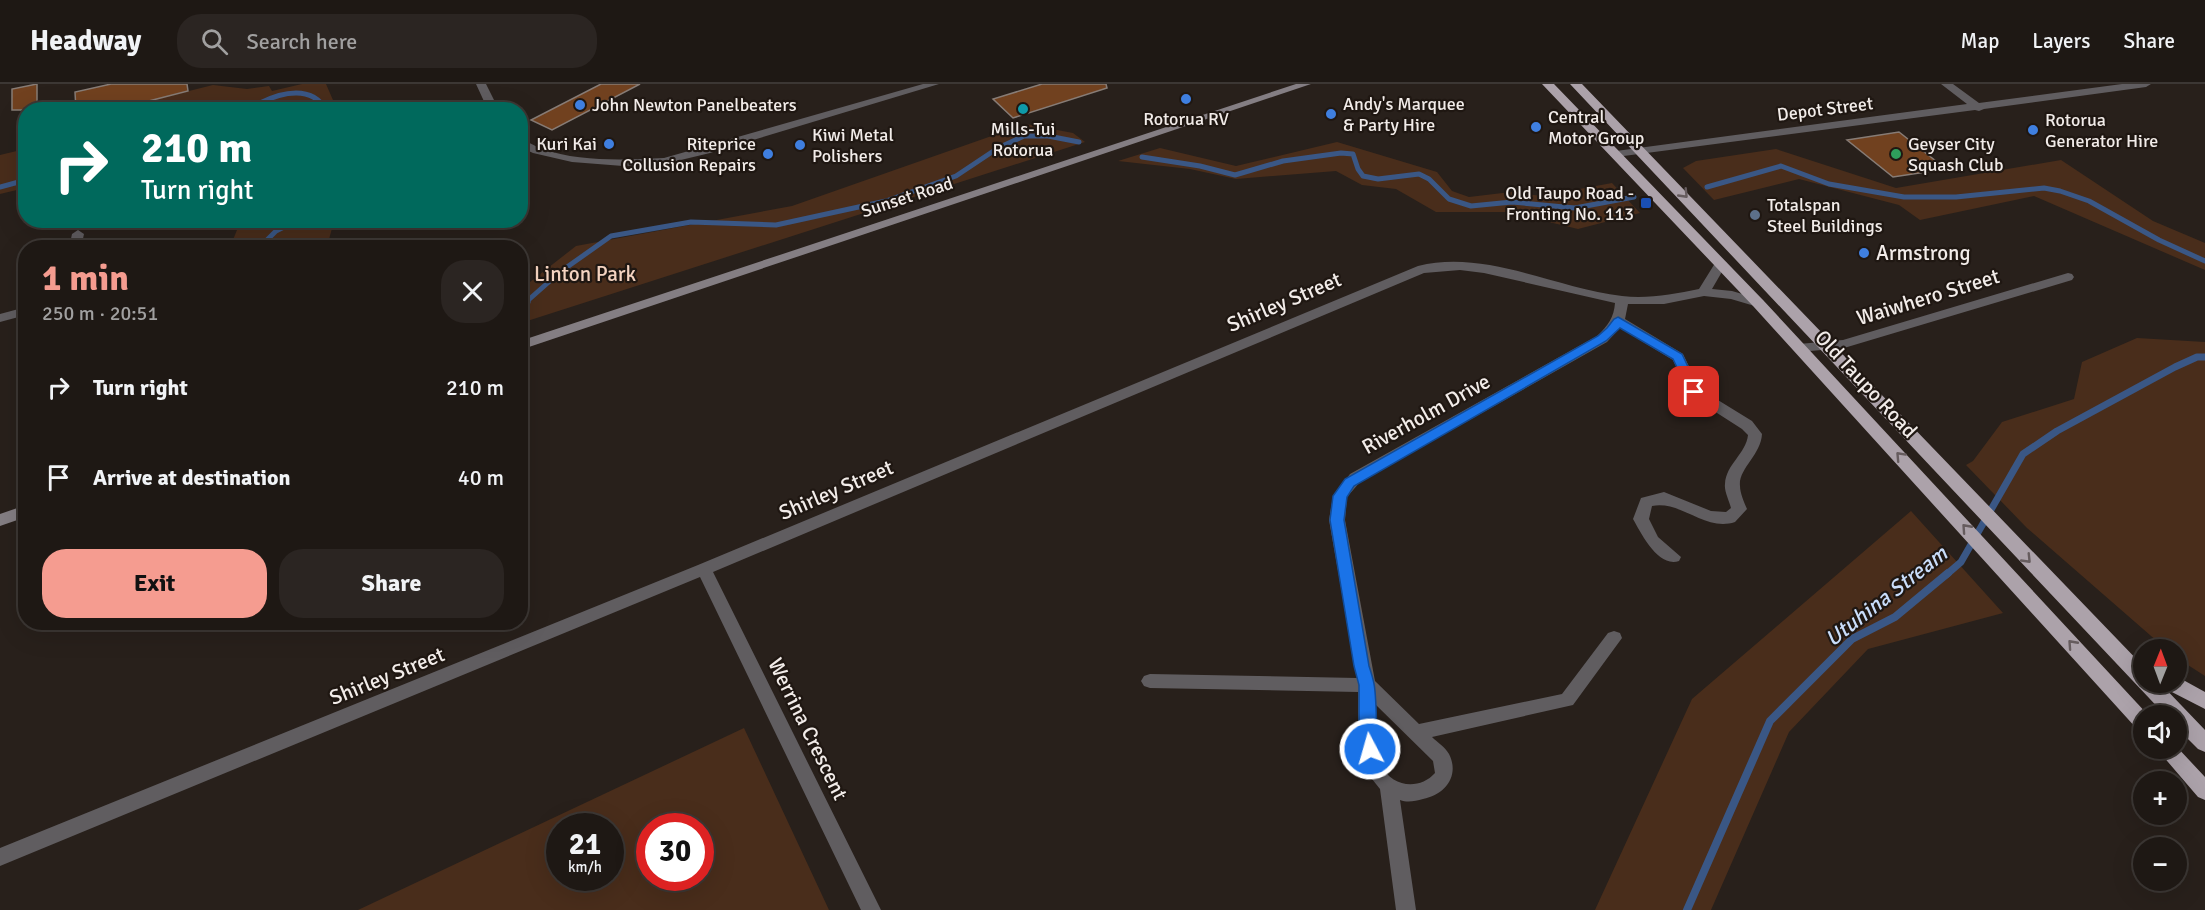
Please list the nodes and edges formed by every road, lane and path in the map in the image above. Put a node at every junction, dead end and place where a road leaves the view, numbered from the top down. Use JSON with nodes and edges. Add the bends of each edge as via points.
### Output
{"nodes":[{"id":1,"x":481,"y":84,"type":"edge"},
{"id":2,"x":934,"y":84,"type":"edge"},
{"id":3,"x":1306,"y":84,"type":"edge"},
{"id":4,"x":1548,"y":84,"type":"edge"},
{"id":5,"x":1576,"y":84,"type":"edge"},
{"id":6,"x":1946,"y":84,"type":"edge"},
{"id":7,"x":2146,"y":84,"type":"edge"},
{"id":8,"x":490,"y":102,"type":"edge"},
{"id":9,"x":1979,"y":108,"type":"junction"},
{"id":10,"x":528,"y":146,"type":"edge"},
{"id":11,"x":1644,"y":151,"type":"junction"},
{"id":12,"x":1616,"y":154,"type":"junction"},
{"id":13,"x":78,"y":234,"type":"dead end"},
{"id":14,"x":77,"y":240,"type":"edge"},
{"id":15,"x":1721,"y":263,"type":"junction"},
{"id":16,"x":2068,"y":277,"type":"dead end"},
{"id":17,"x":1704,"y":292,"type":"junction"},
{"id":18,"x":1622,"y":300,"type":"junction"},
{"id":19,"x":1758,"y":303,"type":"junction"},
{"id":20,"x":18,"y":313,"type":"edge"},
{"id":21,"x":0,"y":318,"type":"edge"},
{"id":22,"x":1618,"y":321,"type":"junction"},
{"id":23,"x":528,"y":343,"type":"edge"},
{"id":24,"x":1827,"y":345,"type":"junction"},
{"id":25,"x":1799,"y":348,"type":"junction"},
{"id":26,"x":18,"y":514,"type":"edge"},
{"id":27,"x":0,"y":520,"type":"edge"},
{"id":28,"x":1673,"y":557,"type":"dead end"},
{"id":29,"x":704,"y":568,"type":"junction"},
{"id":30,"x":1614,"y":638,"type":"dead end"},
{"id":31,"x":2112,"y":648,"type":"junction"},
{"id":32,"x":2133,"y":660,"type":"edge"},
{"id":33,"x":2133,"y":669,"type":"edge"},
{"id":34,"x":1150,"y":681,"type":"dead end"},
{"id":35,"x":1367,"y":685,"type":"junction"},
{"id":36,"x":2187,"y":691,"type":"edge"},
{"id":37,"x":2157,"y":693,"type":"edge"},
{"id":38,"x":2205,"y":701,"type":"edge"},
{"id":39,"x":2133,"y":711,"type":"edge"},
{"id":40,"x":1418,"y":732,"type":"junction"},
{"id":41,"x":2205,"y":743,"type":"edge"},
{"id":42,"x":2176,"y":759,"type":"edge"},
{"id":43,"x":1389,"y":786,"type":"junction"},
{"id":44,"x":2205,"y":791,"type":"edge"},
{"id":45,"x":0,"y":857,"type":"edge"},
{"id":46,"x":871,"y":910,"type":"edge"},
{"id":47,"x":1406,"y":910,"type":"edge"}],
"edges":[{"from":1,"to":8,"type":"street"},
{"from":2,"to":10,"type":"street","via":[[664,161],[572,159]]},
{"from":3,"to":23,"type":"main road","name":"Sunset Road"},
{"from":4,"to":12,"type":"highway","name":"Old Taupo Road"},
{"from":5,"to":11,"type":"highway","name":"Old Taupo Road"},
{"from":6,"to":9,"type":"street"},
{"from":7,"to":9,"type":"street","name":"Depot Street"},
{"from":9,"to":11,"type":"street","name":"Depot Street"},
{"from":11,"to":12,"type":"street","name":"Depot Street"},
{"from":11,"to":24,"type":"highway","name":"Old Taupo Road","one_way":true},
{"from":12,"to":15,"type":"highway","name":"Old Taupo Road"},
{"from":13,"to":14,"type":"street"},
{"from":15,"to":17,"type":"street"},
{"from":15,"to":19,"type":"highway","name":"Old Taupo Road"},
{"from":16,"to":24,"type":"street","name":"Waiwhero Street","via":[[1844,344]]},
{"from":17,"to":18,"type":"street","name":"Shirley Street","via":[[1664,300]]},
{"from":17,"to":19,"type":"street","name":"Shirley Street"},
{"from":18,"to":22,"type":"street"},
{"from":18,"to":29,"type":"street","name":"Shirley Street","via":[[1484,269],[1422,269]]},
{"from":19,"to":25,"type":"highway","name":"Old Taupo Road"},
{"from":20,"to":21,"type":"street"},
{"from":22,"to":28,"type":"street","via":[[1678,357],[1694,392],[1748,424],[1755,434],[1754,446],[1735,473],[1732,485],[1739,509],[1730,518],[1710,517],[1664,498],[1646,502],[1641,519],[1653,541]]},
{"from":22,"to":35,"type":"street","name":"Riverholm Drive","via":[[1602,339],[1355,478],[1340,496],[1340,542]]},
{"from":24,"to":25,"type":"street","name":"Waiwhero Street"},
{"from":24,"to":31,"type":"highway","name":"Old Taupo Road","one_way":true},
{"from":39,"to":25,"type":"highway","name":"Old Taupo Road","one_way":true},
{"from":26,"to":27,"type":"main road"},
{"from":29,"to":45,"type":"street","name":"Shirley Street"},
{"from":29,"to":46,"type":"street","name":"Werrina Crescent"},
{"from":30,"to":40,"type":"street","via":[[1568,700]]},
{"from":31,"to":32,"type":"highway"},
{"from":31,"to":33,"type":"highway","name":"Old Taupo Road"},
{"from":34,"to":35,"type":"street"},
{"from":35,"to":40,"type":"street"},
{"from":35,"to":43,"type":"street","name":"Riverholm Drive","via":[[1367,730],[1373,769]]},
{"from":36,"to":38,"type":"highway"},
{"from":37,"to":41,"type":"highway","name":"Old Taupo Road"},
{"from":40,"to":43,"type":"street","via":[[1441,757],[1444,775],[1432,789],[1407,794]]},
{"from":42,"to":44,"type":"highway"},
{"from":43,"to":47,"type":"street"}]}
